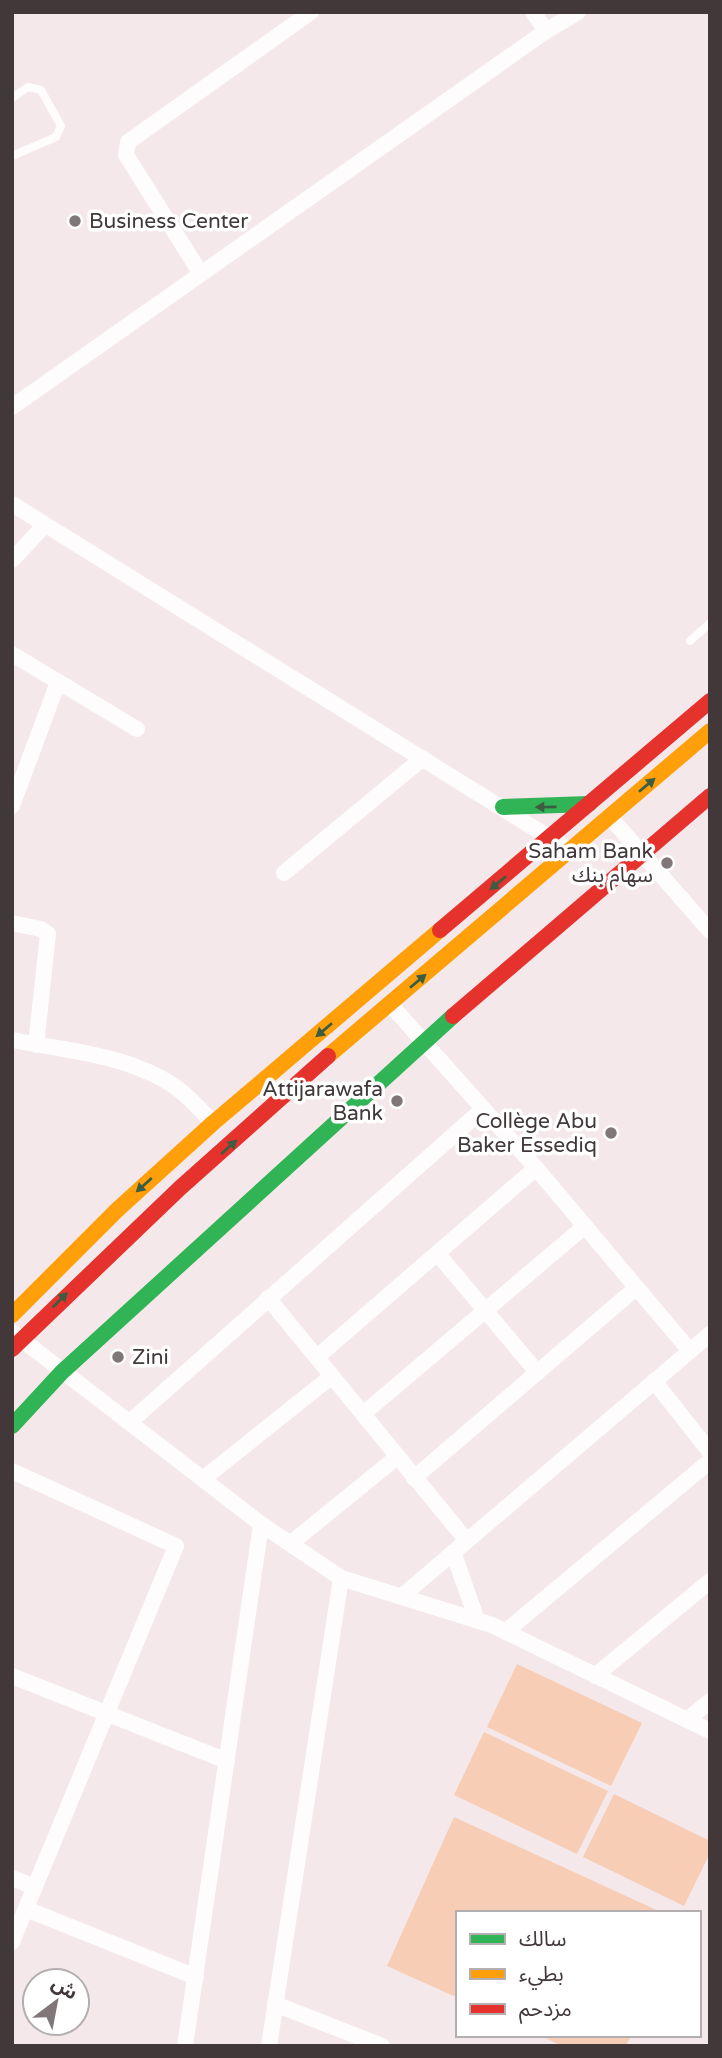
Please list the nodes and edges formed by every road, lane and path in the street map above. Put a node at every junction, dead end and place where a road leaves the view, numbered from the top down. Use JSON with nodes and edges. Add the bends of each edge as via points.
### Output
{"nodes":[{"id":1,"x":311,"y":12,"type":"edge"},
{"id":2,"x":533,"y":12,"type":"edge"},
{"id":3,"x":578,"y":12,"type":"edge"},
{"id":4,"x":546,"y":32,"type":"junction"},
{"id":5,"x":12,"y":98,"type":"edge"},
{"id":6,"x":12,"y":156,"type":"edge"},
{"id":7,"x":201,"y":274,"type":"junction"},
{"id":8,"x":12,"y":407,"type":"edge"},
{"id":9,"x":12,"y":504,"type":"edge"},
{"id":10,"x":45,"y":525,"type":"junction"},
{"id":11,"x":12,"y":560,"type":"edge"},
{"id":12,"x":710,"y":623,"type":"edge"},
{"id":13,"x":690,"y":641,"type":"dead end"},
{"id":14,"x":12,"y":654,"type":"edge"},
{"id":15,"x":58,"y":682,"type":"junction"},
{"id":16,"x":710,"y":701,"type":"edge"},
{"id":17,"x":137,"y":729,"type":"dead end"},
{"id":18,"x":710,"y":732,"type":"edge"},
{"id":19,"x":423,"y":758,"type":"junction"},
{"id":20,"x":710,"y":796,"type":"edge"},
{"id":21,"x":589,"y":804,"type":"junction"},
{"id":22,"x":12,"y":806,"type":"edge"},
{"id":23,"x":503,"y":807,"type":"junction"},
{"id":24,"x":610,"y":817,"type":"junction"},
{"id":25,"x":550,"y":838,"type":"junction"},
{"id":26,"x":571,"y":851,"type":"junction"},
{"id":27,"x":643,"y":855,"type":"junction"},
{"id":28,"x":284,"y":873,"type":"dead end"},
{"id":29,"x":12,"y":923,"type":"edge"},
{"id":30,"x":710,"y":931,"type":"edge"},
{"id":31,"x":390,"y":1004,"type":"junction"},
{"id":32,"x":12,"y":1040,"type":"edge"},
{"id":33,"x":423,"y":1041,"type":"junction"},
{"id":34,"x":36,"y":1045,"type":"junction"},
{"id":35,"x":483,"y":1109,"type":"junction"},
{"id":36,"x":213,"y":1123,"type":"junction"},
{"id":37,"x":536,"y":1168,"type":"junction"},
{"id":38,"x":585,"y":1226,"type":"junction"},
{"id":39,"x":437,"y":1253,"type":"junction"},
{"id":40,"x":636,"y":1288,"type":"junction"},
{"id":41,"x":268,"y":1298,"type":"junction"},
{"id":42,"x":484,"y":1310,"type":"junction"},
{"id":43,"x":12,"y":1315,"type":"edge"},
{"id":44,"x":710,"y":1334,"type":"edge"},
{"id":45,"x":15,"y":1340,"type":"edge"},
{"id":46,"x":690,"y":1350,"type":"junction"},
{"id":47,"x":317,"y":1357,"type":"junction"},
{"id":48,"x":62,"y":1372,"type":"junction"},
{"id":49,"x":537,"y":1372,"type":"junction"},
{"id":50,"x":332,"y":1376,"type":"junction"},
{"id":51,"x":654,"y":1381,"type":"junction"},
{"id":52,"x":363,"y":1414,"type":"junction"},
{"id":53,"x":131,"y":1421,"type":"junction"},
{"id":54,"x":12,"y":1426,"type":"edge"},
{"id":55,"x":710,"y":1452,"type":"edge"},
{"id":56,"x":397,"y":1457,"type":"junction"},
{"id":57,"x":710,"y":1461,"type":"edge"},
{"id":58,"x":12,"y":1471,"type":"edge"},
{"id":59,"x":414,"y":1478,"type":"junction"},
{"id":60,"x":203,"y":1479,"type":"junction"},
{"id":61,"x":261,"y":1524,"type":"junction"},
{"id":62,"x":467,"y":1541,"type":"junction"},
{"id":63,"x":290,"y":1544,"type":"junction"},
{"id":64,"x":453,"y":1552,"type":"junction"},
{"id":65,"x":341,"y":1578,"type":"junction"},
{"id":66,"x":710,"y":1581,"type":"edge"},
{"id":67,"x":401,"y":1597,"type":"junction"},
{"id":68,"x":477,"y":1620,"type":"junction"},
{"id":69,"x":505,"y":1632,"type":"junction"},
{"id":70,"x":12,"y":1676,"type":"edge"},
{"id":71,"x":595,"y":1676,"type":"junction"},
{"id":72,"x":710,"y":1701,"type":"edge"},
{"id":73,"x":105,"y":1714,"type":"junction"},
{"id":74,"x":687,"y":1720,"type":"junction"},
{"id":75,"x":710,"y":1731,"type":"edge"},
{"id":76,"x":227,"y":1761,"type":"junction"},
{"id":77,"x":12,"y":1878,"type":"edge"},
{"id":78,"x":34,"y":1887,"type":"junction"},
{"id":79,"x":26,"y":1909,"type":"junction"},
{"id":80,"x":12,"y":1941,"type":"edge"},
{"id":81,"x":196,"y":1977,"type":"junction"},
{"id":82,"x":275,"y":2004,"type":"junction"},
{"id":83,"x":185,"y":2046,"type":"edge"},
{"id":84,"x":269,"y":2046,"type":"edge"},
{"id":85,"x":382,"y":2046,"type":"edge"}],
"edges":[{"from":1,"to":7,"type":"street","via":[[128,142],[126,155]]},
{"from":2,"to":4,"type":"street"},
{"from":3,"to":4,"type":"street"},
{"from":4,"to":7,"type":"street"},
{"from":5,"to":6,"type":"lane","via":[[28,87],[41,90],[61,127],[55,137]]},
{"from":7,"to":8,"type":"street"},
{"from":9,"to":10,"type":"street"},
{"from":10,"to":11,"type":"street"},
{"from":10,"to":19,"type":"street"},
{"from":12,"to":13,"type":"lane"},
{"from":14,"to":15,"type":"street"},
{"from":15,"to":17,"type":"street"},
{"from":15,"to":22,"type":"street"},
{"from":16,"to":21,"type":"street"},
{"from":24,"to":18,"type":"street","one_way":true},
{"from":19,"to":23,"type":"street"},
{"from":19,"to":28,"type":"street"},
{"from":20,"to":27,"type":"street"},
{"from":21,"to":23,"type":"street","one_way":true},
{"from":21,"to":25,"type":"street"},
{"from":23,"to":25,"type":"street"},
{"from":24,"to":26,"type":"street"},
{"from":24,"to":27,"type":"street"},
{"from":25,"to":26,"type":"street"},
{"from":25,"to":36,"type":"street","one_way":true},
{"from":31,"to":26,"type":"street","one_way":true},
{"from":27,"to":30,"type":"street"},
{"from":27,"to":33,"type":"street"},
{"from":29,"to":34,"type":"street","via":[[41,929],[49,939]]},
{"from":31,"to":33,"type":"street"},
{"from":45,"to":31,"type":"street","one_way":true},
{"from":32,"to":34,"type":"street"},
{"from":33,"to":35,"type":"street"},
{"from":33,"to":48,"type":"street"},
{"from":34,"to":36,"type":"street","via":[[122,1062],[154,1074],[176,1087]]},
{"from":35,"to":37,"type":"street"},
{"from":35,"to":41,"type":"street"},
{"from":36,"to":43,"type":"street","one_way":true},
{"from":37,"to":38,"type":"street"},
{"from":37,"to":39,"type":"street"},
{"from":38,"to":40,"type":"street"},
{"from":38,"to":42,"type":"street"},
{"from":39,"to":42,"type":"street"},
{"from":39,"to":47,"type":"street"},
{"from":40,"to":46,"type":"street"},
{"from":40,"to":49,"type":"street"},
{"from":41,"to":47,"type":"street"},
{"from":41,"to":53,"type":"street"},
{"from":42,"to":49,"type":"street"},
{"from":42,"to":52,"type":"street"},
{"from":44,"to":46,"type":"street"},
{"from":45,"to":48,"type":"street"},
{"from":46,"to":51,"type":"street"},
{"from":47,"to":50,"type":"street"},
{"from":48,"to":53,"type":"street"},
{"from":48,"to":54,"type":"street"},
{"from":49,"to":59,"type":"street"},
{"from":50,"to":52,"type":"street"},
{"from":50,"to":60,"type":"street"},
{"from":51,"to":55,"type":"street"},
{"from":51,"to":62,"type":"street"},
{"from":52,"to":56,"type":"street"},
{"from":53,"to":60,"type":"street"},
{"from":56,"to":59,"type":"street"},
{"from":56,"to":63,"type":"street"},
{"from":57,"to":69,"type":"street"},
{"from":58,"to":73,"type":"street","via":[[176,1546]]},
{"from":59,"to":62,"type":"street"},
{"from":60,"to":61,"type":"street"},
{"from":61,"to":63,"type":"street"},
{"from":61,"to":76,"type":"street"},
{"from":62,"to":64,"type":"street"},
{"from":63,"to":65,"type":"street"},
{"from":64,"to":67,"type":"street"},
{"from":64,"to":68,"type":"street"},
{"from":65,"to":67,"type":"street"},
{"from":65,"to":82,"type":"street"},
{"from":66,"to":71,"type":"street"},
{"from":67,"to":68,"type":"street"},
{"from":68,"to":69,"type":"street"},
{"from":69,"to":71,"type":"street"},
{"from":70,"to":73,"type":"street"},
{"from":71,"to":74,"type":"street"},
{"from":72,"to":74,"type":"street"},
{"from":73,"to":76,"type":"street"},
{"from":73,"to":78,"type":"street"},
{"from":74,"to":75,"type":"street"},
{"from":76,"to":81,"type":"street"},
{"from":77,"to":78,"type":"street"},
{"from":78,"to":79,"type":"street"},
{"from":79,"to":80,"type":"street"},
{"from":79,"to":81,"type":"street"},
{"from":81,"to":83,"type":"street"},
{"from":82,"to":84,"type":"street"},
{"from":82,"to":85,"type":"street"}]}
